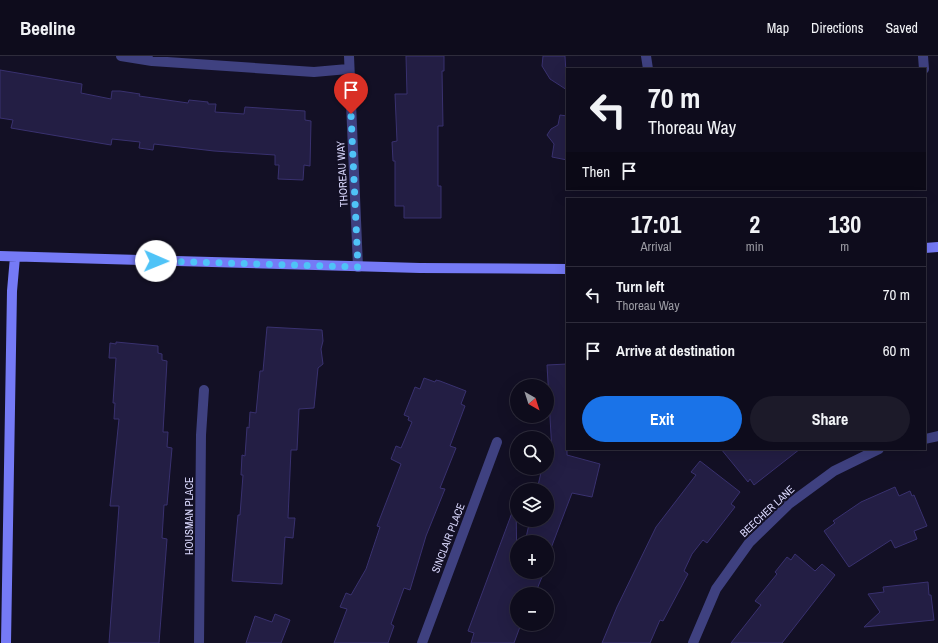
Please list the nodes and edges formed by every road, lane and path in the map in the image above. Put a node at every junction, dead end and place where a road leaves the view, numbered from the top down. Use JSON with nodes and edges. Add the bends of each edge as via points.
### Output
{"nodes":[{"id":1,"x":122,"y":56,"type":"edge"},
{"id":2,"x":349,"y":56,"type":"edge"},
{"id":3,"x":646,"y":56,"type":"edge"},
{"id":4,"x":923,"y":56,"type":"edge"},
{"id":5,"x":648,"y":68,"type":"edge"},
{"id":6,"x":924,"y":68,"type":"edge"},
{"id":7,"x":348,"y":69,"type":"junction"},
{"id":8,"x":938,"y":247,"type":"edge"},
{"id":9,"x":926,"y":248,"type":"edge"},
{"id":10,"x":0,"y":256,"type":"edge"},
{"id":11,"x":15,"y":257,"type":"junction"},
{"id":12,"x":358,"y":267,"type":"junction"},
{"id":13,"x":566,"y":269,"type":"edge"},
{"id":14,"x":204,"y":390,"type":"dead end"},
{"id":15,"x":938,"y":436,"type":"edge"},
{"id":16,"x":926,"y":439,"type":"edge"},
{"id":17,"x":498,"y":442,"type":"dead end"},
{"id":18,"x":877,"y":450,"type":"edge"},
{"id":19,"x":6,"y":643,"type":"edge"},
{"id":20,"x":199,"y":643,"type":"edge"},
{"id":21,"x":422,"y":643,"type":"edge"},
{"id":22,"x":692,"y":643,"type":"edge"}],
"edges":[{"from":1,"to":7,"type":"street","via":[[152,61],[314,72]]},
{"from":2,"to":7,"type":"street","name":"THOREAU WAY"},
{"from":3,"to":5,"type":"street"},
{"from":4,"to":6,"type":"street"},
{"from":7,"to":12,"type":"street","name":"THOREAU WAY"},
{"from":8,"to":9,"type":"main road"},
{"from":10,"to":11,"type":"main road"},
{"from":11,"to":12,"type":"main road"},
{"from":11,"to":19,"type":"main road","via":[[12,291]]},
{"from":12,"to":13,"type":"main road"},
{"from":14,"to":20,"type":"street","name":"HOUSMAN PLACE","via":[[200,435]]},
{"from":15,"to":16,"type":"street"},
{"from":17,"to":21,"type":"street","name":"SINCLAIR PLACE"},
{"from":18,"to":22,"type":"street","name":"BEECHER LANE","via":[[834,471],[789,504],[749,543],[716,589]]}]}
